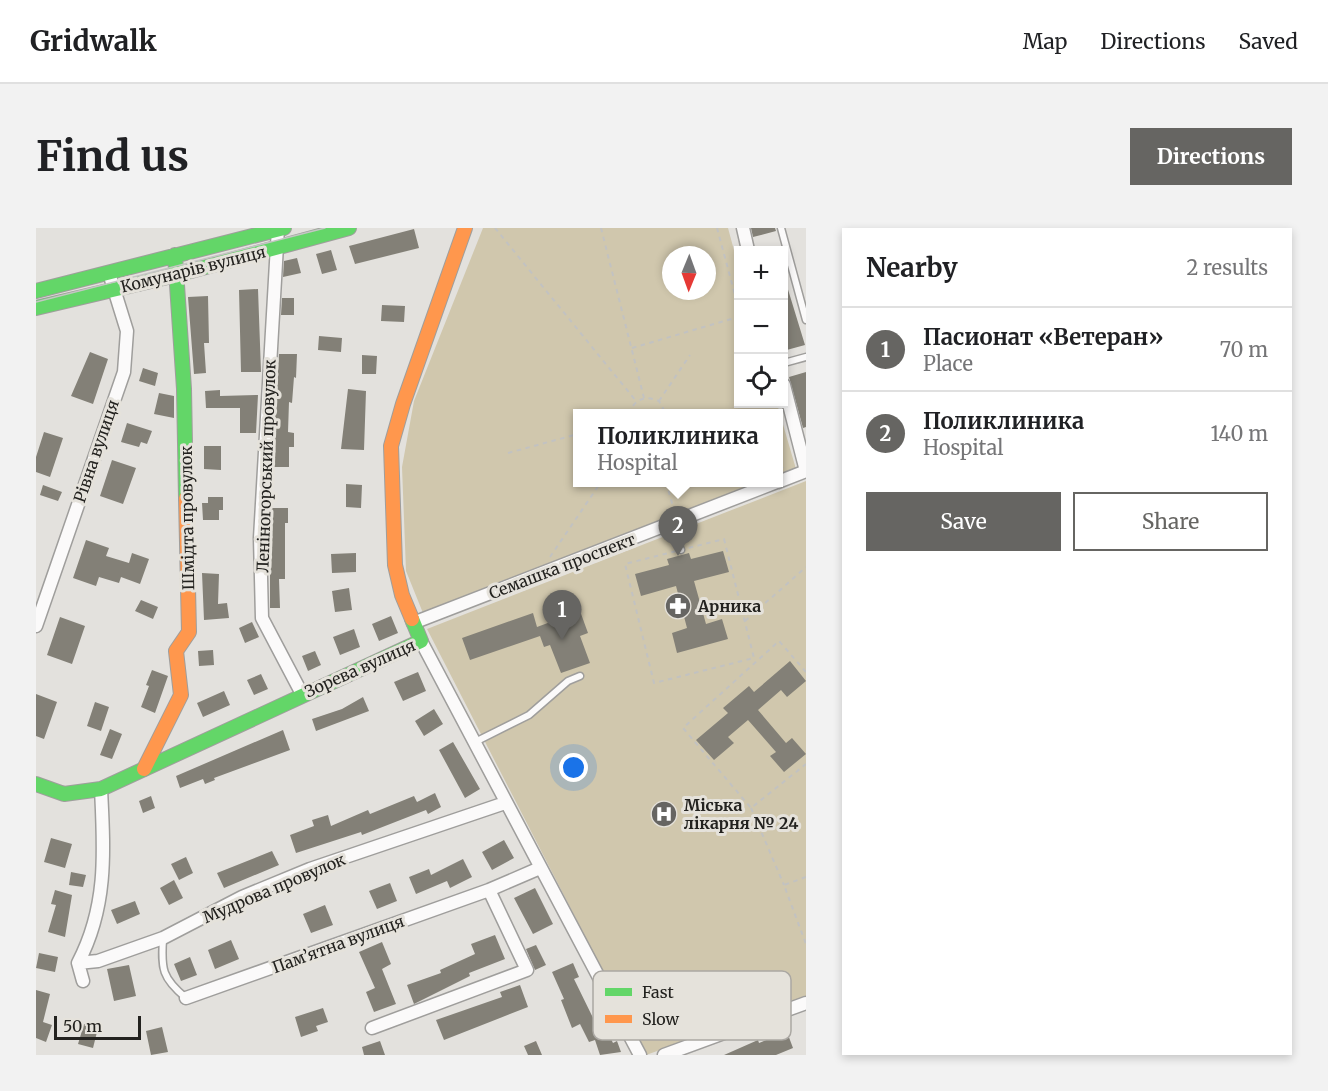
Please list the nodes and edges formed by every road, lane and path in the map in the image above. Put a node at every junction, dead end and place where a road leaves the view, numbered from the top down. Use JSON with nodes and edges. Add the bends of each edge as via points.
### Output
{"nodes":[{"id":1,"x":350,"y":228,"type":"edge"},
{"id":2,"x":465,"y":228,"type":"edge"},
{"id":3,"x":495,"y":228,"type":"edge"},
{"id":4,"x":602,"y":228,"type":"edge"},
{"id":5,"x":717,"y":228,"type":"edge"},
{"id":6,"x":742,"y":228,"type":"edge"},
{"id":7,"x":781,"y":228,"type":"edge"},
{"id":8,"x":280,"y":229,"type":"edge"},
{"id":9,"x":747,"y":246,"type":"edge"},
{"id":10,"x":277,"y":248,"type":"junction"},
{"id":11,"x":174,"y":255,"type":"junction"},
{"id":12,"x":109,"y":273,"type":"junction"},
{"id":13,"x":176,"y":275,"type":"junction"},
{"id":14,"x":113,"y":290,"type":"junction"},
{"id":15,"x":36,"y":291,"type":"edge"},
{"id":16,"x":736,"y":300,"type":"edge"},
{"id":17,"x":36,"y":308,"type":"edge"},
{"id":18,"x":734,"y":318,"type":"edge"},
{"id":19,"x":806,"y":320,"type":"edge"},
{"id":20,"x":632,"y":348,"type":"junction"},
{"id":21,"x":690,"y":355,"type":"dead end"},
{"id":22,"x":806,"y":357,"type":"edge"},
{"id":23,"x":788,"y":362,"type":"edge"},
{"id":24,"x":644,"y":398,"type":"junction"},
{"id":25,"x":636,"y":401,"type":"junction"},
{"id":26,"x":659,"y":401,"type":"junction"},
{"id":27,"x":788,"y":404,"type":"edge"},
{"id":28,"x":632,"y":409,"type":"edge"},
{"id":29,"x":663,"y":409,"type":"edge"},
{"id":30,"x":573,"y":435,"type":"edge"},
{"id":31,"x":508,"y":453,"type":"dead end"},
{"id":32,"x":806,"y":471,"type":"edge"},
{"id":33,"x":783,"y":480,"type":"edge"},
{"id":34,"x":599,"y":487,"type":"edge"},
{"id":35,"x":667,"y":487,"type":"edge"},
{"id":36,"x":765,"y":487,"type":"edge"},
{"id":37,"x":674,"y":510,"type":"dead end"},
{"id":38,"x":671,"y":524,"type":"junction"},
{"id":39,"x":681,"y":550,"type":"junction"},
{"id":40,"x":550,"y":557,"type":"dead end"},
{"id":41,"x":806,"y":567,"type":"edge"},
{"id":42,"x":744,"y":621,"type":"junction"},
{"id":43,"x":413,"y":624,"type":"junction"},
{"id":44,"x":36,"y":626,"type":"edge"},
{"id":45,"x":421,"y":641,"type":"junction"},
{"id":46,"x":753,"y":658,"type":"junction"},
{"id":47,"x":757,"y":661,"type":"junction"},
{"id":48,"x":806,"y":672,"type":"edge"},
{"id":49,"x":579,"y":676,"type":"dead end"},
{"id":50,"x":302,"y":694,"type":"junction"},
{"id":51,"x":474,"y":743,"type":"junction"},
{"id":52,"x":806,"y":764,"type":"edge"},
{"id":53,"x":144,"y":769,"type":"junction"},
{"id":54,"x":36,"y":784,"type":"edge"},
{"id":55,"x":101,"y":789,"type":"junction"},
{"id":56,"x":505,"y":803,"type":"junction"},
{"id":57,"x":751,"y":808,"type":"junction"},
{"id":58,"x":540,"y":868,"type":"junction"},
{"id":59,"x":806,"y":877,"type":"edge"},
{"id":60,"x":784,"y":885,"type":"junction"},
{"id":61,"x":489,"y":890,"type":"junction"},
{"id":62,"x":163,"y":938,"type":"junction"},
{"id":63,"x":806,"y":945,"type":"edge"},
{"id":64,"x":78,"y":963,"type":"junction"},
{"id":65,"x":595,"y":971,"type":"edge"},
{"id":66,"x":83,"y":981,"type":"dead end"},
{"id":67,"x":186,"y":998,"type":"joint"},
{"id":68,"x":806,"y":1003,"type":"edge"},
{"id":69,"x":791,"y":1008,"type":"edge"},
{"id":70,"x":372,"y":1028,"type":"dead end"},
{"id":71,"x":632,"y":1040,"type":"edge"},
{"id":72,"x":705,"y":1040,"type":"edge"},
{"id":73,"x":640,"y":1055,"type":"edge"},
{"id":74,"x":664,"y":1055,"type":"edge"}],
"edges":[{"from":1,"to":10,"type":"street","name":"Комунарів вулиця"},
{"from":2,"to":43,"type":"street","name":"Зорева вулиця","via":[[392,446],[395,565]]},
{"from":3,"to":25,"type":"path"},
{"from":4,"to":20,"type":"path"},
{"from":5,"to":16,"type":"path"},
{"from":6,"to":9,"type":"street"},
{"from":7,"to":19,"type":"lane"},
{"from":8,"to":10,"type":"street","name":"Леніногорський провулок"},
{"from":8,"to":11,"type":"street","name":"Комунарів вулиця"},
{"from":10,"to":13,"type":"street","name":"Комунарів вулиця"},
{"from":10,"to":50,"type":"street","name":"Леніногорський провулок","via":[[260,538],[262,618]]},
{"from":11,"to":12,"type":"street","name":"Комунарів вулиця"},
{"from":11,"to":13,"type":"street","name":"Шмідта провулок"},
{"from":12,"to":14,"type":"street","name":"Рівна вулиця"},
{"from":12,"to":15,"type":"street","name":"Комунарів вулиця"},
{"from":13,"to":14,"type":"street","name":"Комунарів вулиця"},
{"from":13,"to":53,"type":"street","name":"Шмідта провулок","via":[[184,389],[189,632],[176,651],[181,695]]},
{"from":14,"to":17,"type":"street","name":"Комунарів вулиця"},
{"from":14,"to":44,"type":"street","name":"Рівна вулиця","via":[[127,331],[124,372]]},
{"from":18,"to":20,"type":"path"},
{"from":20,"to":24,"type":"path"},
{"from":21,"to":26,"type":"path"},
{"from":22,"to":23,"type":"lane"},
{"from":24,"to":25,"type":"path"},
{"from":24,"to":26,"type":"path"},
{"from":25,"to":28,"type":"path"},
{"from":26,"to":29,"type":"path"},
{"from":27,"to":32,"type":"street"},
{"from":30,"to":31,"type":"path"},
{"from":32,"to":33,"type":"street","name":"Семашка проспект"},
{"from":34,"to":40,"type":"path"},
{"from":35,"to":37,"type":"path"},
{"from":36,"to":38,"type":"street","name":"Семашка проспект"},
{"from":38,"to":39,"type":"lane"},
{"from":38,"to":43,"type":"street","name":"Семашка проспект"},
{"from":39,"to":42,"type":"path","via":[[724,539]]},
{"from":39,"to":46,"type":"path","via":[[625,564],[654,683]]},
{"from":41,"to":42,"type":"path"},
{"from":42,"to":46,"type":"path"},
{"from":43,"to":45,"type":"street","name":"Зорева вулиця"},
{"from":45,"to":50,"type":"street","name":"Зорева вулиця"},
{"from":45,"to":51,"type":"street"},
{"from":46,"to":47,"type":"path"},
{"from":47,"to":48,"type":"path","via":[[779,641]]},
{"from":47,"to":57,"type":"path","via":[[683,728]]},
{"from":49,"to":51,"type":"lane","via":[[529,715]]},
{"from":50,"to":53,"type":"street","name":"Зорева вулиця"},
{"from":51,"to":56,"type":"street"},
{"from":52,"to":57,"type":"path"},
{"from":53,"to":55,"type":"street","name":"Зорева вулиця"},
{"from":54,"to":55,"type":"street","name":"Зорева вулиця","via":[[64,794]]},
{"from":55,"to":64,"type":"street","via":[[104,868],[90,940]]},
{"from":56,"to":58,"type":"street"},
{"from":56,"to":62,"type":"street","name":"Мудрова провулок","via":[[310,868],[242,897]]},
{"from":57,"to":60,"type":"path"},
{"from":58,"to":61,"type":"street","name":"Пам’ятна вулиця"},
{"from":58,"to":65,"type":"street"},
{"from":59,"to":60,"type":"path"},
{"from":60,"to":63,"type":"path"},
{"from":61,"to":67,"type":"street","name":"Пам’ятна вулиця"},
{"from":61,"to":70,"type":"street","via":[[527,970]]},
{"from":62,"to":64,"type":"street","name":"Мудрова провулок","via":[[98,961]]},
{"from":62,"to":67,"type":"lane","via":[[161,964],[169,983]]},
{"from":64,"to":66,"type":"street"},
{"from":68,"to":69,"type":"street"},
{"from":71,"to":73,"type":"street"},
{"from":72,"to":74,"type":"street"}]}
